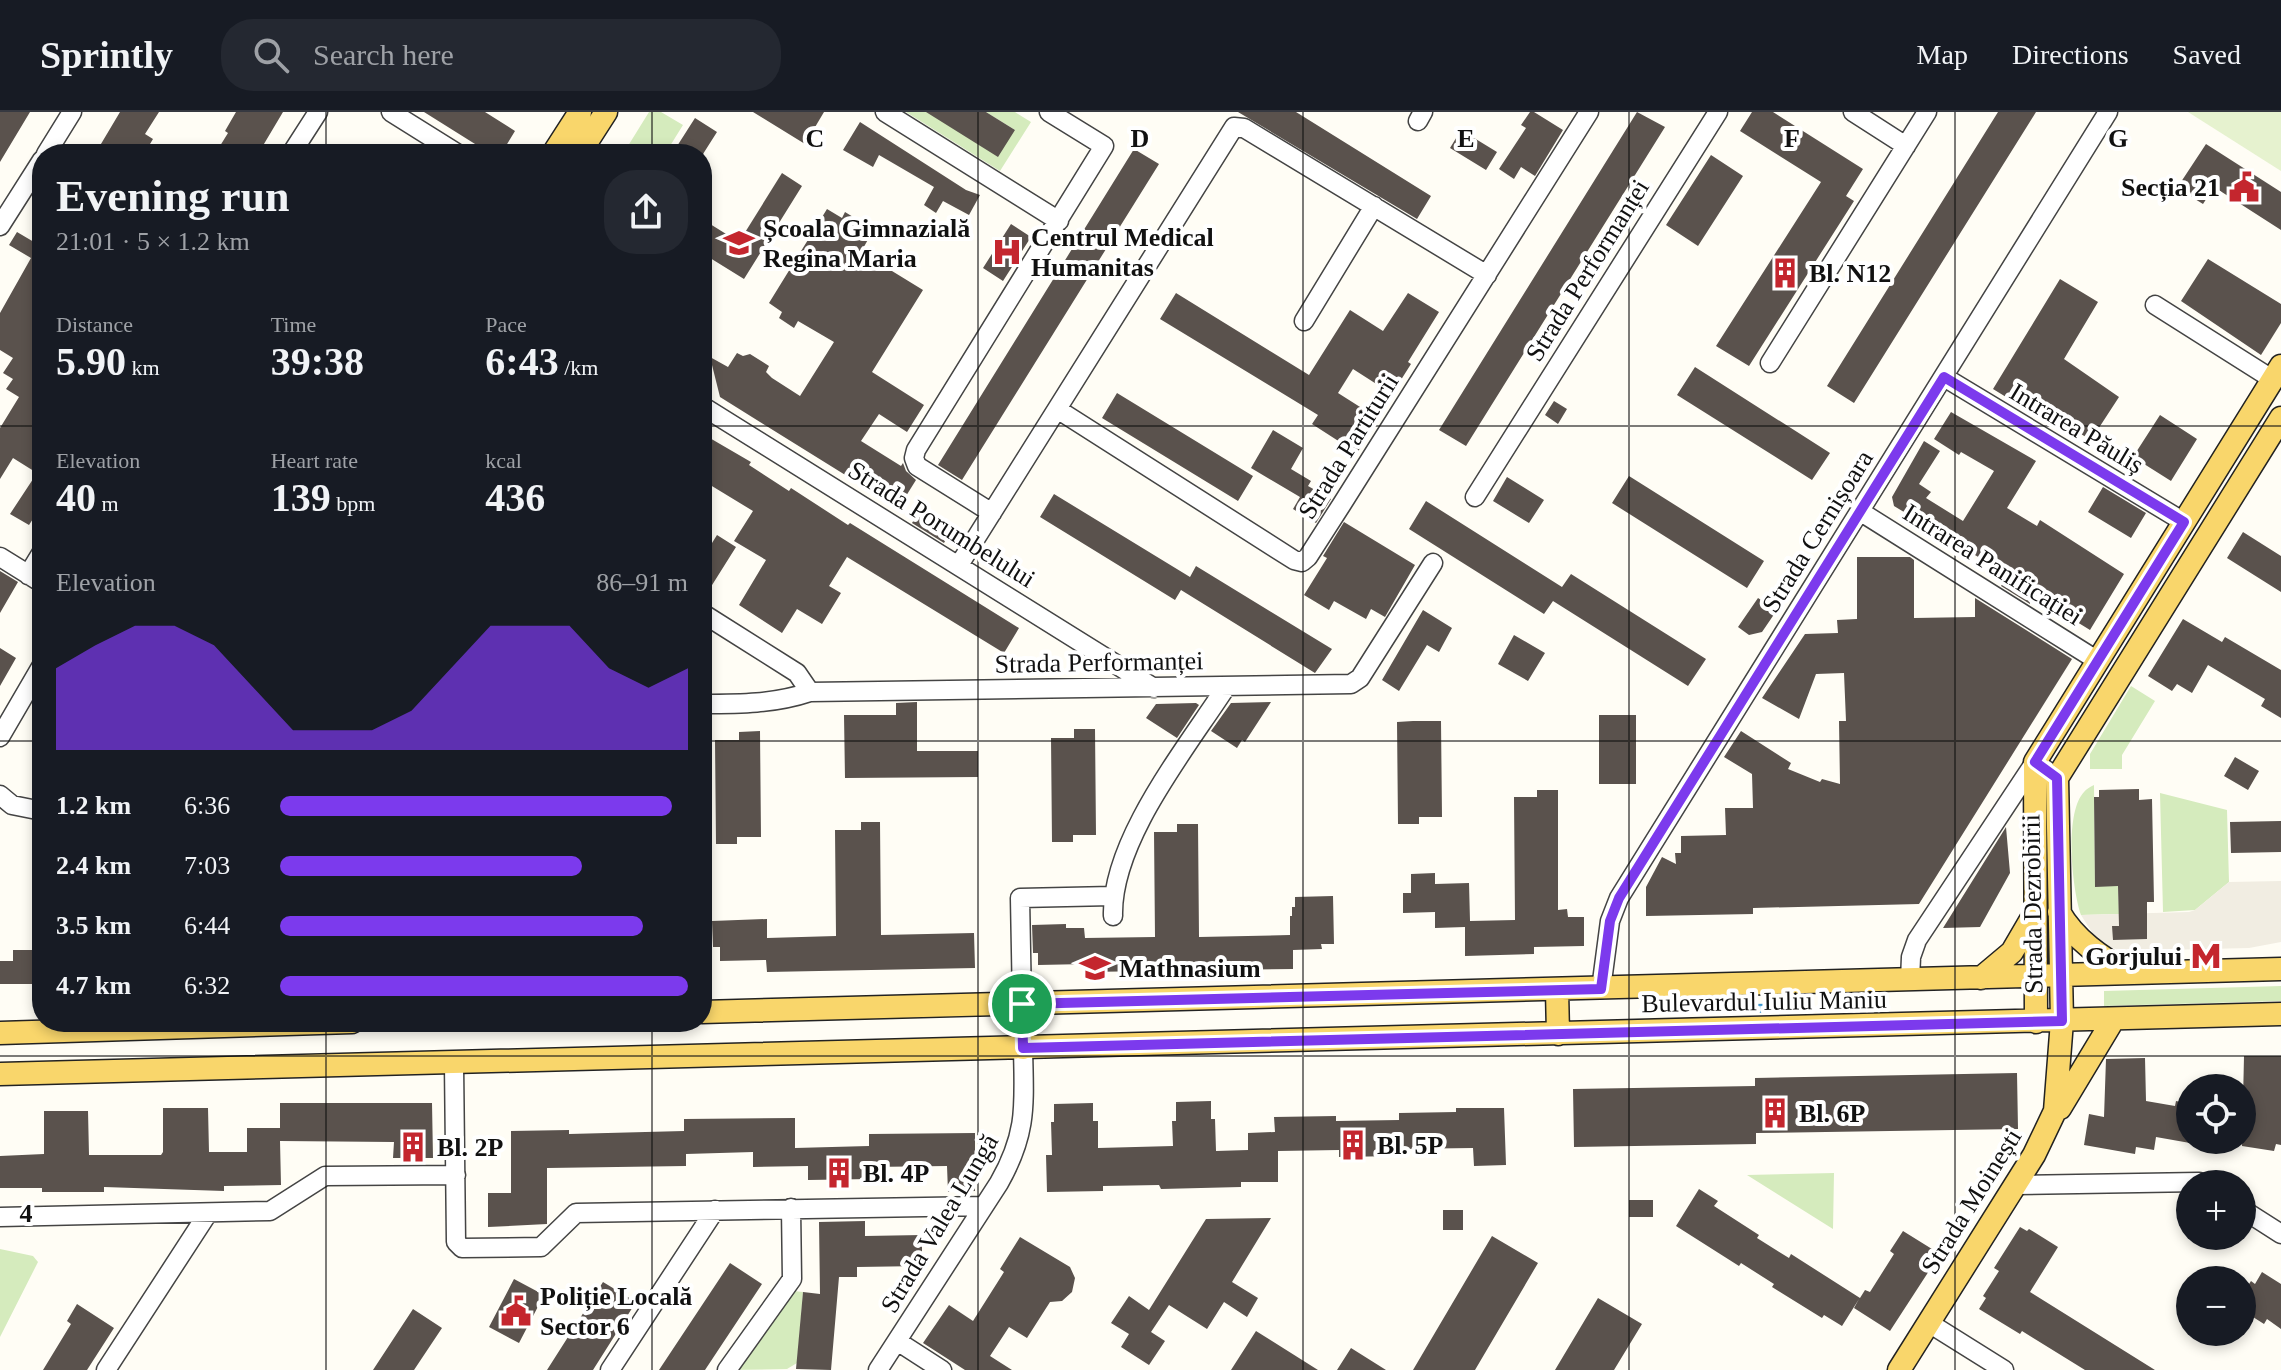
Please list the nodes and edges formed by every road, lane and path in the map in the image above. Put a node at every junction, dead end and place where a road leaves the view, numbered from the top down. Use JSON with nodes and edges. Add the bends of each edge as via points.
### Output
{"nodes":[{"id":1,"x":72,"y":112,"type":"edge"},
{"id":2,"x":318,"y":112,"type":"edge"},
{"id":3,"x":391,"y":112,"type":"edge"},
{"id":4,"x":580,"y":112,"type":"edge"},
{"id":5,"x":606,"y":112,"type":"edge"},
{"id":6,"x":885,"y":112,"type":"edge"},
{"id":7,"x":1049,"y":112,"type":"edge"},
{"id":8,"x":1589,"y":112,"type":"edge"},
{"id":9,"x":1718,"y":112,"type":"edge"},
{"id":10,"x":1853,"y":112,"type":"edge"},
{"id":11,"x":1927,"y":112,"type":"edge"},
{"id":12,"x":2108,"y":112,"type":"edge"},
{"id":13,"x":52,"y":144,"type":"edge"},
{"id":14,"x":297,"y":144,"type":"edge"},
{"id":15,"x":442,"y":144,"type":"edge"},
{"id":16,"x":559,"y":144,"type":"edge"},
{"id":17,"x":585,"y":144,"type":"edge"},
{"id":18,"x":1906,"y":146,"type":"junction"},
{"id":19,"x":32,"y":176,"type":"edge"},
{"id":20,"x":1374,"y":206,"type":"junction"},
{"id":21,"x":1059,"y":221,"type":"junction"},
{"id":22,"x":0,"y":226,"type":"edge"},
{"id":23,"x":1487,"y":275,"type":"junction"},
{"id":24,"x":2155,"y":305,"type":"dead end"},
{"id":25,"x":1304,"y":321,"type":"dead end"},
{"id":26,"x":1770,"y":363,"type":"dead end"},
{"id":27,"x":2277,"y":373,"type":"edge"},
{"id":28,"x":1944,"y":377,"type":"junction"},
{"id":29,"x":1057,"y":409,"type":"junction"},
{"id":30,"x":712,"y":412,"type":"edge"},
{"id":31,"x":2281,"y":418,"type":"edge"},
{"id":32,"x":1475,"y":497,"type":"dead end"},
{"id":33,"x":1861,"y":512,"type":"junction"},
{"id":34,"x":992,"y":513,"type":"junction"},
{"id":35,"x":2184,"y":522,"type":"junction"},
{"id":36,"x":0,"y":557,"type":"edge"},
{"id":37,"x":1433,"y":563,"type":"dead end"},
{"id":38,"x":959,"y":565,"type":"junction"},
{"id":39,"x":32,"y":577,"type":"edge"},
{"id":40,"x":712,"y":619,"type":"edge"},
{"id":41,"x":2098,"y":661,"type":"junction"},
{"id":42,"x":32,"y":682,"type":"edge"},
{"id":43,"x":1226,"y":687,"type":"junction"},
{"id":44,"x":1154,"y":688,"type":"junction"},
{"id":45,"x":810,"y":692,"type":"junction"},
{"id":46,"x":712,"y":704,"type":"edge"},
{"id":47,"x":0,"y":737,"type":"edge"},
{"id":48,"x":2035,"y":762,"type":"junction"},
{"id":49,"x":2057,"y":778,"type":"junction"},
{"id":50,"x":0,"y":795,"type":"edge"},
{"id":51,"x":32,"y":810,"type":"edge"},
{"id":52,"x":1112,"y":896,"type":"junction"},
{"id":53,"x":2035,"y":910,"type":"junction"},
{"id":54,"x":2058,"y":910,"type":"junction"},
{"id":55,"x":1113,"y":916,"type":"dead end"},
{"id":56,"x":2281,"y":969,"type":"edge"},
{"id":57,"x":2129,"y":974,"type":"junction"},
{"id":58,"x":2061,"y":976,"type":"junction"},
{"id":59,"x":2035,"y":977,"type":"junction"},
{"id":60,"x":1981,"y":978,"type":"junction"},
{"id":61,"x":1910,"y":980,"type":"junction"},
{"id":62,"x":1601,"y":989,"type":"junction"},
{"id":63,"x":1557,"y":990,"type":"junction"},
{"id":64,"x":1022,"y":1004,"type":"junction"},
{"id":65,"x":712,"y":1012,"type":"edge"},
{"id":66,"x":2281,"y":1014,"type":"edge"},
{"id":67,"x":2113,"y":1020,"type":"junction"},
{"id":68,"x":2062,"y":1021,"type":"junction"},
{"id":69,"x":2036,"y":1022,"type":"junction"},
{"id":70,"x":32,"y":1031,"type":"edge"},
{"id":71,"x":105,"y":1032,"type":"edge"},
{"id":72,"x":0,"y":1033,"type":"edge"},
{"id":73,"x":1558,"y":1034,"type":"junction"},
{"id":74,"x":1023,"y":1048,"type":"junction"},
{"id":75,"x":2059,"y":1050,"type":"junction"},
{"id":76,"x":454,"y":1064,"type":"junction"},
{"id":77,"x":107,"y":1072,"type":"junction"},
{"id":78,"x":0,"y":1074,"type":"edge"},
{"id":79,"x":2051,"y":1123,"type":"junction"},
{"id":80,"x":456,"y":1175,"type":"junction"},
{"id":81,"x":2176,"y":1183,"type":"edge"},
{"id":82,"x":2016,"y":1185,"type":"junction"},
{"id":83,"x":984,"y":1206,"type":"junction"},
{"id":84,"x":791,"y":1208,"type":"junction"},
{"id":85,"x":715,"y":1210,"type":"junction"},
{"id":86,"x":208,"y":1213,"type":"junction"},
{"id":87,"x":0,"y":1217,"type":"edge"},
{"id":88,"x":2256,"y":1218,"type":"edge"},
{"id":89,"x":2281,"y":1234,"type":"edge"},
{"id":90,"x":1929,"y":1323,"type":"junction"},
{"id":91,"x":897,"y":1341,"type":"junction"},
{"id":92,"x":618,"y":1367,"type":"edge"},
{"id":93,"x":106,"y":1370,"type":"edge"},
{"id":94,"x":727,"y":1370,"type":"edge"},
{"id":95,"x":878,"y":1370,"type":"edge"},
{"id":96,"x":942,"y":1370,"type":"edge"},
{"id":97,"x":1899,"y":1370,"type":"edge"},
{"id":98,"x":2004,"y":1370,"type":"edge"}],
"edges":[{"from":1,"to":13,"type":"street"},
{"from":2,"to":14,"type":"street"},
{"from":3,"to":15,"type":"street"},
{"from":4,"to":16,"type":"main road"},
{"from":5,"to":17,"type":"main road"},
{"from":6,"to":21,"type":"street"},
{"from":7,"to":21,"type":"street","via":[[1104,146]]},
{"from":8,"to":23,"type":"street","name":"Strada Partiturii"},
{"from":9,"to":32,"type":"street","name":"Strada Performanței"},
{"from":10,"to":18,"type":"street"},
{"from":11,"to":18,"type":"street"},
{"from":12,"to":28,"type":"street","name":"Strada Cernișoara"},
{"from":18,"to":26,"type":"street"},
{"from":19,"to":22,"type":"street"},
{"from":20,"to":23,"type":"street"},
{"from":20,"to":25,"type":"street"},
{"from":20,"to":29,"type":"street","via":[[1244,128],[1234,127]]},
{"from":21,"to":34,"type":"street","via":[[914,458],[917,466]]},
{"from":23,"to":29,"type":"street","name":"Strada Partiturii","via":[[1302,562]]},
{"from":24,"to":27,"type":"street"},
{"from":27,"to":35,"type":"main road","name":"Strada Dezrobirii"},
{"from":28,"to":33,"type":"street","name":"Strada Cernișoara"},
{"from":28,"to":35,"type":"street","name":"Intrarea Păuliș"},
{"from":29,"to":34,"type":"street"},
{"from":30,"to":38,"type":"street","name":"Strada Porumbelului"},
{"from":31,"to":49,"type":"main road","name":"Strada Dezrobirii"},
{"from":33,"to":41,"type":"street","name":"Intrarea Panificației"},
{"from":33,"to":62,"type":"street","name":"Strada Cernișoara","via":[[1619,898],[1610,921]]},
{"from":34,"to":38,"type":"street"},
{"from":35,"to":41,"type":"main road","name":"Strada Dezrobirii"},
{"from":36,"to":39,"type":"street"},
{"from":37,"to":43,"type":"street","name":"Strada Performanței","via":[[1356,682]]},
{"from":38,"to":44,"type":"street","name":"Strada Porumbelului"},
{"from":40,"to":45,"type":"street","via":[[797,673]]},
{"from":41,"to":48,"type":"main road","name":"Strada Dezrobirii"},
{"from":42,"to":47,"type":"street"},
{"from":43,"to":44,"type":"street","name":"Strada Performanței"},
{"from":43,"to":52,"type":"street","via":[[1134,829]]},
{"from":44,"to":45,"type":"street","name":"Strada Performanței"},
{"from":45,"to":46,"type":"street","name":"Strada Performanței","via":[[762,704]]},
{"from":48,"to":49,"type":"street"},
{"from":48,"to":53,"type":"main road","name":"Strada Dezrobirii"},
{"from":48,"to":61,"type":"street","name":"Strada Dezrobirii","via":[[1923,929],[1911,957]]},
{"from":49,"to":54,"type":"main road","name":"Strada Dezrobirii"},
{"from":50,"to":51,"type":"street"},
{"from":52,"to":55,"type":"street"},
{"from":52,"to":64,"type":"street","via":[[1020,898]]},
{"from":53,"to":54,"type":"main road"},
{"from":53,"to":59,"type":"main road","name":"Strada Dezrobirii"},
{"from":53,"to":60,"type":"main road","via":[[2012,952]]},
{"from":54,"to":57,"type":"main road","via":[[2083,942]]},
{"from":54,"to":58,"type":"main road","name":"Strada Dezrobirii"},
{"from":56,"to":57,"type":"main road","name":"Bulevardul Iuliu Maniu"},
{"from":57,"to":58,"type":"main road","name":"Bulevardul Iuliu Maniu"},
{"from":58,"to":59,"type":"main road","name":"Bulevardul Iuliu Maniu"},
{"from":58,"to":68,"type":"main road","name":"Strada Dezrobirii"},
{"from":59,"to":60,"type":"main road","name":"Bulevardul Iuliu Maniu"},
{"from":59,"to":69,"type":"main road","name":"Strada Dezrobirii"},
{"from":60,"to":61,"type":"main road","name":"Bulevardul Iuliu Maniu"},
{"from":61,"to":62,"type":"main road","name":"Bulevardul Iuliu Maniu"},
{"from":62,"to":63,"type":"main road","name":"Bulevardul Iuliu Maniu"},
{"from":63,"to":64,"type":"main road","name":"Bulevardul Iuliu Maniu"},
{"from":63,"to":73,"type":"main road"},
{"from":64,"to":65,"type":"main road","name":"Bulevardul Iuliu Maniu"},
{"from":64,"to":74,"type":"main road"},
{"from":66,"to":67,"type":"main road","name":"Bulevardul Iuliu Maniu"},
{"from":67,"to":68,"type":"main road","name":"Bulevardul Iuliu Maniu"},
{"from":67,"to":79,"type":"main road"},
{"from":68,"to":69,"type":"main road","name":"Bulevardul Iuliu Maniu"},
{"from":68,"to":75,"type":"main road","name":"Strada Moinești"},
{"from":69,"to":73,"type":"main road","name":"Bulevardul Iuliu Maniu"},
{"from":69,"to":75,"type":"main road"},
{"from":70,"to":72,"type":"main road"},
{"from":71,"to":77,"type":"main road"},
{"from":73,"to":74,"type":"main road","name":"Bulevardul Iuliu Maniu"},
{"from":74,"to":76,"type":"main road","name":"Bulevardul Iuliu Maniu"},
{"from":74,"to":83,"type":"street","name":"Strada Valea Lungă","via":[[1022,1134]]},
{"from":75,"to":79,"type":"main road","name":"Strada Moinești"},
{"from":76,"to":77,"type":"main road","name":"Bulevardul Iuliu Maniu"},
{"from":76,"to":80,"type":"street"},
{"from":77,"to":78,"type":"main road","name":"Bulevardul Iuliu Maniu"},
{"from":79,"to":82,"type":"main road","name":"Strada Moinești"},
{"from":80,"to":85,"type":"street","via":[[456,1242],[462,1248],[541,1247],[576,1213]]},
{"from":80,"to":86,"type":"street","via":[[325,1176],[270,1211]]},
{"from":81,"to":82,"type":"street"},
{"from":82,"to":90,"type":"main road","name":"Strada Moinești"},
{"from":83,"to":84,"type":"street"},
{"from":83,"to":91,"type":"street","name":"Strada Valea Lungă"},
{"from":84,"to":85,"type":"street"},
{"from":84,"to":94,"type":"street","via":[[792,1279]]},
{"from":85,"to":92,"type":"street"},
{"from":86,"to":87,"type":"street"},
{"from":86,"to":93,"type":"street"},
{"from":88,"to":89,"type":"street"},
{"from":90,"to":97,"type":"main road","name":"Strada Moinești"},
{"from":90,"to":98,"type":"street"},
{"from":91,"to":95,"type":"street","name":"Strada Valea Lungă"},
{"from":91,"to":96,"type":"street"}]}
